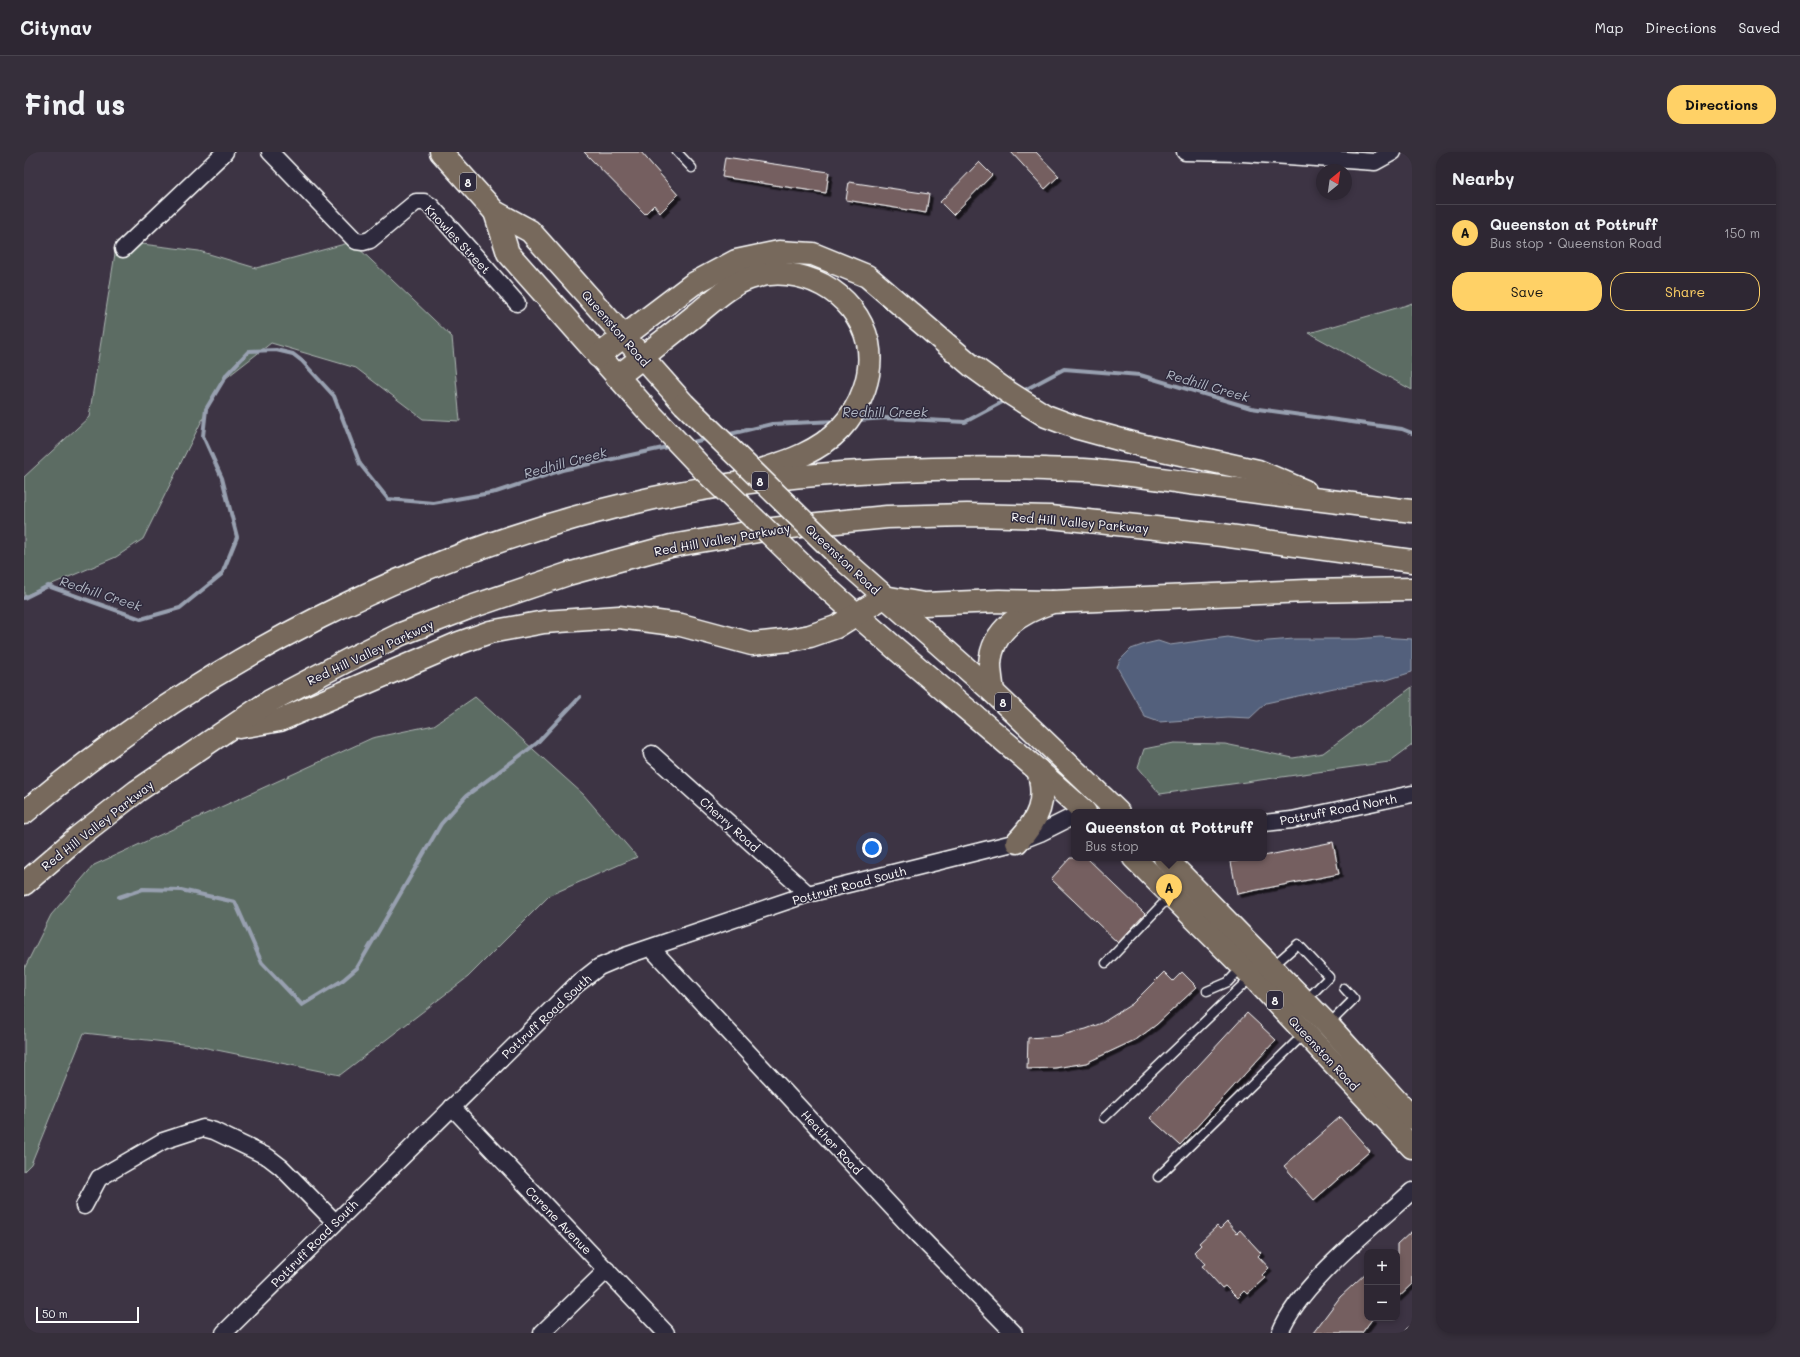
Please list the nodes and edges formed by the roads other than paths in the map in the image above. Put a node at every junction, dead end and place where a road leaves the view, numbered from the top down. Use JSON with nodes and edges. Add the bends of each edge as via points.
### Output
{"nodes":[{"id":1,"x":225,"y":152,"type":"edge"},
{"id":2,"x":270,"y":152,"type":"edge"},
{"id":3,"x":441,"y":152,"type":"edge"},
{"id":4,"x":677,"y":152,"type":"edge"},
{"id":5,"x":1185,"y":152,"type":"edge"},
{"id":6,"x":1393,"y":152,"type":"edge"},
{"id":7,"x":1243,"y":153,"type":"edge"},
{"id":8,"x":692,"y":168,"type":"dead end"},
{"id":9,"x":495,"y":212,"type":"junction"},
{"id":10,"x":123,"y":249,"type":"dead end"},
{"id":11,"x":516,"y":303,"type":"dead end"},
{"id":12,"x":623,"y":335,"type":"junction"},
{"id":13,"x":598,"y":356,"type":"junction"},
{"id":14,"x":642,"y":358,"type":"junction"},
{"id":15,"x":617,"y":377,"type":"junction"},
{"id":16,"x":711,"y":488,"type":"junction"},
{"id":17,"x":1330,"y":501,"type":"junction"},
{"id":18,"x":1412,"y":511,"type":"edge"},
{"id":19,"x":1412,"y":561,"type":"edge"},
{"id":20,"x":1412,"y":589,"type":"edge"},
{"id":21,"x":884,"y":597,"type":"junction"},
{"id":22,"x":1052,"y":602,"type":"junction"},
{"id":23,"x":855,"y":616,"type":"junction"},
{"id":24,"x":993,"y":692,"type":"junction"},
{"id":25,"x":231,"y":729,"type":"junction"},
{"id":26,"x":652,"y":754,"type":"dead end"},
{"id":27,"x":1038,"y":770,"type":"junction"},
{"id":28,"x":1412,"y":794,"type":"edge"},
{"id":29,"x":1077,"y":809,"type":"edge"},
{"id":30,"x":1115,"y":809,"type":"edge"},
{"id":31,"x":24,"y":813,"type":"edge"},
{"id":32,"x":1071,"y":818,"type":"edge"},
{"id":33,"x":1267,"y":823,"type":"edge"},
{"id":34,"x":1017,"y":842,"type":"junction"},
{"id":35,"x":1137,"y":861,"type":"edge"},
{"id":36,"x":1174,"y":862,"type":"edge"},
{"id":37,"x":24,"y":884,"type":"edge"},
{"id":38,"x":808,"y":894,"type":"junction"},
{"id":39,"x":1172,"y":895,"type":"junction"},
{"id":40,"x":651,"y":948,"type":"junction"},
{"id":41,"x":1106,"y":963,"type":"dead end"},
{"id":42,"x":1255,"y":970,"type":"junction"},
{"id":43,"x":1344,"y":988,"type":"dead end"},
{"id":44,"x":1207,"y":991,"type":"dead end"},
{"id":45,"x":1304,"y":1001,"type":"junction"},
{"id":46,"x":1328,"y":1025,"type":"junction"},
{"id":47,"x":1306,"y":1033,"type":"junction"},
{"id":48,"x":452,"y":1107,"type":"junction"},
{"id":49,"x":1104,"y":1118,"type":"dead end"},
{"id":50,"x":1412,"y":1118,"type":"edge"},
{"id":51,"x":1412,"y":1147,"type":"edge"},
{"id":52,"x":1158,"y":1177,"type":"dead end"},
{"id":53,"x":1412,"y":1191,"type":"edge"},
{"id":54,"x":84,"y":1206,"type":"dead end"},
{"id":55,"x":335,"y":1222,"type":"junction"},
{"id":56,"x":607,"y":1270,"type":"junction"},
{"id":57,"x":1412,"y":1331,"type":"edge"},
{"id":58,"x":224,"y":1333,"type":"edge"},
{"id":59,"x":542,"y":1333,"type":"edge"},
{"id":60,"x":666,"y":1333,"type":"edge"},
{"id":61,"x":1014,"y":1333,"type":"edge"},
{"id":62,"x":1280,"y":1333,"type":"edge"},
{"id":63,"x":1410,"y":1333,"type":"edge"}],
"edges":[{"from":1,"to":10,"type":"street"},
{"from":2,"to":11,"type":"street","name":"Knowles Street","via":[[356,241],[370,240],[416,202],[424,202],[431,206]]},
{"from":3,"to":9,"type":"main road","name":"Queenston Road","number":"8"},
{"from":4,"to":8,"type":"lane"},
{"from":5,"to":7,"type":"street"},
{"from":6,"to":7,"type":"street","via":[[1375,162]]},
{"from":9,"to":12,"type":"main road","name":"Queenston Road","number":"8","via":[[530,231]]},
{"from":9,"to":13,"type":"main road","name":"Queenston Road","number":"8","via":[[508,253]]},
{"from":12,"to":13,"type":"main road"},
{"from":12,"to":14,"type":"main road","name":"Queenston Road","number":"8"},
{"from":12,"to":17,"type":"main road","via":[[693,284],[736,261],[778,252],[813,254],[867,276],[972,366],[1046,416],[1078,428],[1140,445],[1258,471]]},
{"from":13,"to":15,"type":"main road","name":"Queenston Road","number":"8"},
{"from":14,"to":15,"type":"main road"},
{"from":14,"to":16,"type":"main road","via":[[735,285],[749,278],[775,273],[799,275],[832,290],[855,315],[868,344],[868,363],[864,390],[852,416],[828,440],[808,453]]},
{"from":14,"to":21,"type":"main road","name":"Queenston Road","number":"8","bridge":true,"via":[[684,404],[838,556]]},
{"from":15,"to":23,"type":"main road","name":"Queenston Road","number":"8","bridge":true,"via":[[704,470]]},
{"from":16,"to":17,"type":"main road","via":[[859,470],[1094,470]]},
{"from":16,"to":31,"type":"main road","via":[[653,498],[580,517],[446,561],[383,588],[273,642],[217,673],[166,705],[80,767]]},
{"from":17,"to":18,"type":"main road"},
{"from":19,"to":25,"type":"main road","name":"Red Hill Valley Parkway","via":[[1222,535],[1050,517],[887,517],[764,530],[671,546],[568,574],[468,608],[401,634],[350,659],[270,701]]},
{"from":20,"to":22,"type":"main road"},
{"from":21,"to":22,"type":"main road","via":[[924,604]]},
{"from":21,"to":23,"type":"main road"},
{"from":21,"to":24,"type":"main road","name":"Queenston Road","number":"8"},
{"from":22,"to":24,"type":"main road","via":[[1017,618],[999,637],[990,664]]},
{"from":23,"to":25,"type":"main road","via":[[836,627],[810,636],[752,644],[654,621],[619,617],[544,622],[490,632],[280,720]]},
{"from":23,"to":27,"type":"main road","name":"Queenston Road","number":"8"},
{"from":24,"to":30,"type":"main road","name":"Queenston Road","number":"8"},
{"from":25,"to":37,"type":"main road","name":"Red Hill Valley Parkway","via":[[137,791]]},
{"from":26,"to":38,"type":"street","name":"Cherry Road"},
{"from":27,"to":29,"type":"main road","name":"Queenston Road","number":"8"},
{"from":27,"to":34,"type":"main road","via":[[1043,785],[1042,801],[1032,824]]},
{"from":28,"to":33,"type":"street","name":"Pottruff Road North","via":[[1292,820]]},
{"from":32,"to":34,"type":"street","name":"Pottruff Road South"},
{"from":34,"to":38,"type":"street","name":"Pottruff Road South"},
{"from":35,"to":39,"type":"main road","name":"Queenston Road","number":"8"},
{"from":36,"to":42,"type":"main road","name":"Queenston Road","number":"8"},
{"from":38,"to":40,"type":"street","name":"Pottruff Road South"},
{"from":39,"to":41,"type":"lane"},
{"from":39,"to":42,"type":"main road","name":"Queenston Road","number":"8"},
{"from":40,"to":48,"type":"street","name":"Pottruff Road South","via":[[599,967],[576,985]]},
{"from":40,"to":61,"type":"street","name":"Heather Road","via":[[915,1232]]},
{"from":42,"to":44,"type":"lane"},
{"from":42,"to":45,"type":"main road","name":"Queenston Road","number":"8"},
{"from":42,"to":45,"type":"lane","via":[[1298,944],[1329,977]]},
{"from":42,"to":47,"type":"main road","name":"Queenston Road","number":"8"},
{"from":42,"to":49,"type":"lane"},
{"from":43,"to":46,"type":"lane","via":[[1354,999]]},
{"from":45,"to":46,"type":"main road","name":"Queenston Road","number":"8"},
{"from":46,"to":50,"type":"main road","name":"Queenston Road","number":"8"},
{"from":47,"to":51,"type":"main road","name":"Queenston Road","number":"8"},
{"from":47,"to":52,"type":"lane"},
{"from":48,"to":55,"type":"street","name":"Pottruff Road South"},
{"from":48,"to":56,"type":"street","name":"Carene Avenue"},
{"from":53,"to":62,"type":"street","via":[[1328,1268],[1304,1295]]},
{"from":54,"to":55,"type":"street","via":[[99,1178],[163,1140],[203,1128],[268,1157]]},
{"from":55,"to":58,"type":"street","name":"Pottruff Road South"},
{"from":56,"to":59,"type":"street"},
{"from":56,"to":60,"type":"street","name":"Carene Avenue"},
{"from":57,"to":63,"type":"lane"}]}
